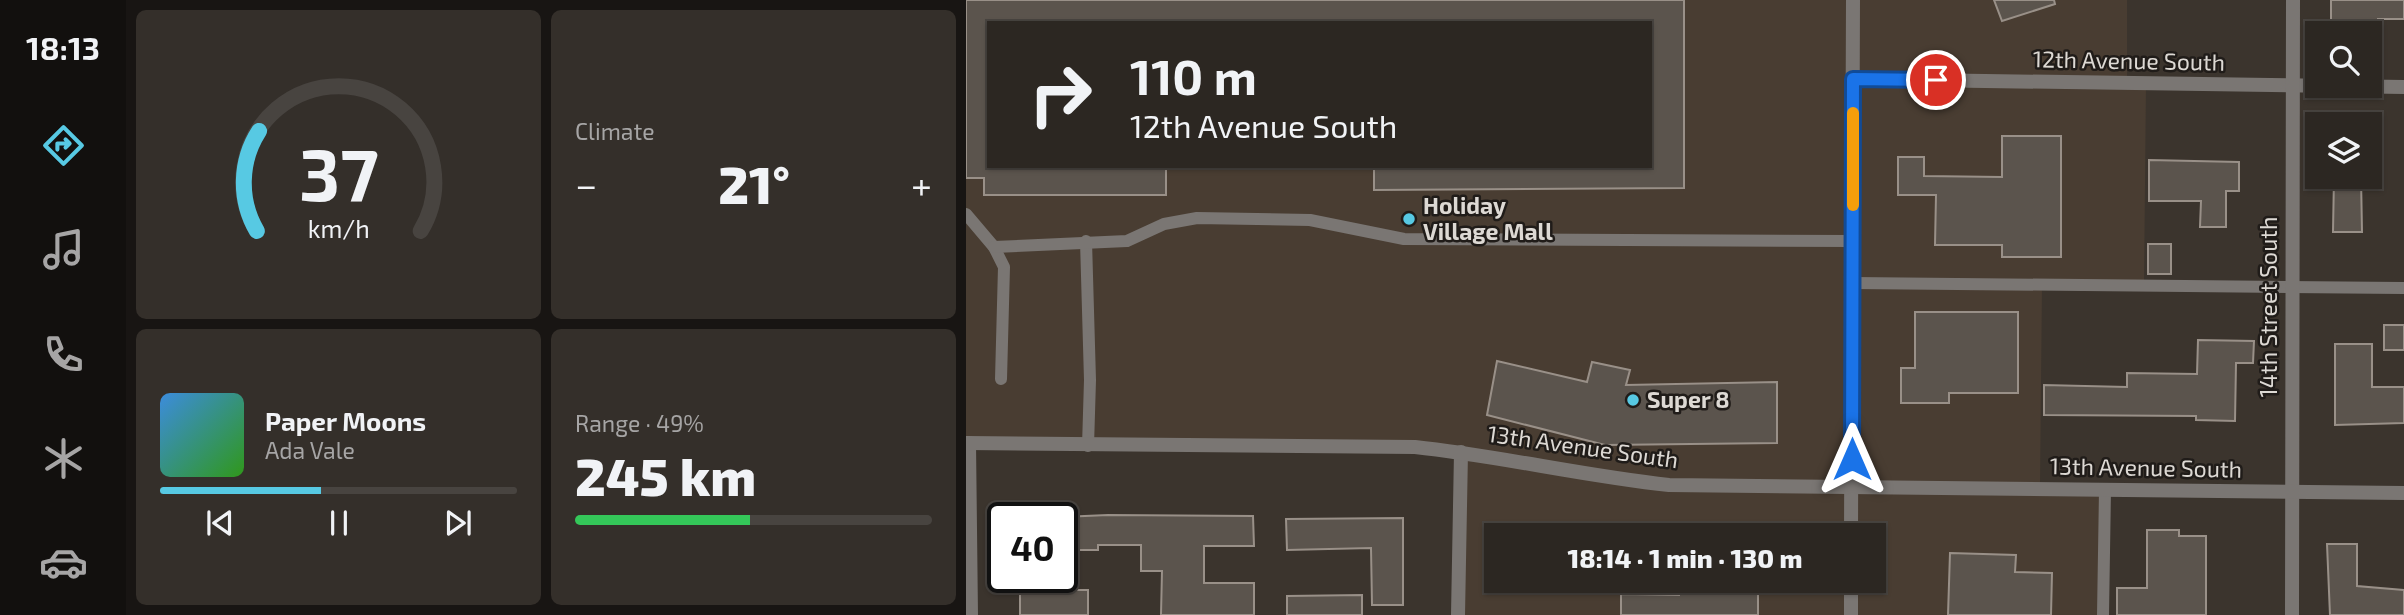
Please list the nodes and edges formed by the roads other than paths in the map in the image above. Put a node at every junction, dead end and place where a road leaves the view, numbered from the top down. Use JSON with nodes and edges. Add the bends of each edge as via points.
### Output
{"nodes":[{"id":1,"x":1853,"y":0,"type":"edge"},
{"id":2,"x":2294,"y":0,"type":"edge"},
{"id":3,"x":1853,"y":79,"type":"junction"},
{"id":4,"x":2293,"y":86,"type":"junction"},
{"id":5,"x":2404,"y":87,"type":"edge"},
{"id":6,"x":966,"y":214,"type":"edge"},
{"id":7,"x":1086,"y":241,"type":"junction"},
{"id":8,"x":1853,"y":241,"type":"junction"},
{"id":9,"x":994,"y":247,"type":"junction"},
{"id":10,"x":1853,"y":283,"type":"junction"},
{"id":11,"x":2292,"y":287,"type":"junction"},
{"id":12,"x":2404,"y":288,"type":"edge"},
{"id":13,"x":1001,"y":379,"type":"dead end"},
{"id":14,"x":968,"y":443,"type":"edge"},
{"id":15,"x":1088,"y":446,"type":"junction"},
{"id":16,"x":1461,"y":452,"type":"junction"},
{"id":17,"x":1852,"y":487,"type":"junction"},
{"id":18,"x":2105,"y":490,"type":"junction"},
{"id":19,"x":2291,"y":492,"type":"junction"},
{"id":20,"x":2404,"y":493,"type":"edge"},
{"id":21,"x":1851,"y":523,"type":"edge"},
{"id":22,"x":1851,"y":593,"type":"edge"},
{"id":23,"x":971,"y":615,"type":"edge"},
{"id":24,"x":1458,"y":615,"type":"edge"},
{"id":25,"x":1851,"y":615,"type":"edge"},
{"id":26,"x":2104,"y":615,"type":"edge"},
{"id":27,"x":2292,"y":615,"type":"edge"}],
"edges":[{"from":1,"to":3,"type":"street"},
{"from":2,"to":4,"type":"street","name":"14th Street South"},
{"from":3,"to":4,"type":"street","name":"12th Avenue South"},
{"from":3,"to":8,"type":"street"},
{"from":4,"to":5,"type":"street","name":"12th Avenue South"},
{"from":4,"to":11,"type":"street","name":"14th Street South"},
{"from":6,"to":9,"type":"lane"},
{"from":7,"to":8,"type":"lane","via":[[1127,241],[1164,224],[1197,218],[1310,220],[1404,239]]},
{"from":7,"to":9,"type":"lane"},
{"from":7,"to":15,"type":"lane"},
{"from":8,"to":10,"type":"street"},
{"from":9,"to":13,"type":"lane","via":[[1004,267]]},
{"from":10,"to":11,"type":"lane"},
{"from":10,"to":17,"type":"street"},
{"from":11,"to":12,"type":"lane"},
{"from":11,"to":19,"type":"street","name":"14th Street South"},
{"from":14,"to":15,"type":"street","name":"13th Avenue South"},
{"from":14,"to":23,"type":"street"},
{"from":15,"to":16,"type":"street","name":"13th Avenue South","via":[[1415,447]]},
{"from":16,"to":17,"type":"street","name":"13th Avenue South","via":[[1669,485]]},
{"from":16,"to":24,"type":"street"},
{"from":17,"to":18,"type":"street","name":"13th Avenue South"},
{"from":17,"to":21,"type":"street"},
{"from":18,"to":19,"type":"street","name":"13th Avenue South"},
{"from":18,"to":26,"type":"lane"},
{"from":19,"to":20,"type":"street","name":"13th Avenue South"},
{"from":19,"to":27,"type":"street","name":"14th Street South"},
{"from":22,"to":25,"type":"street"}]}
